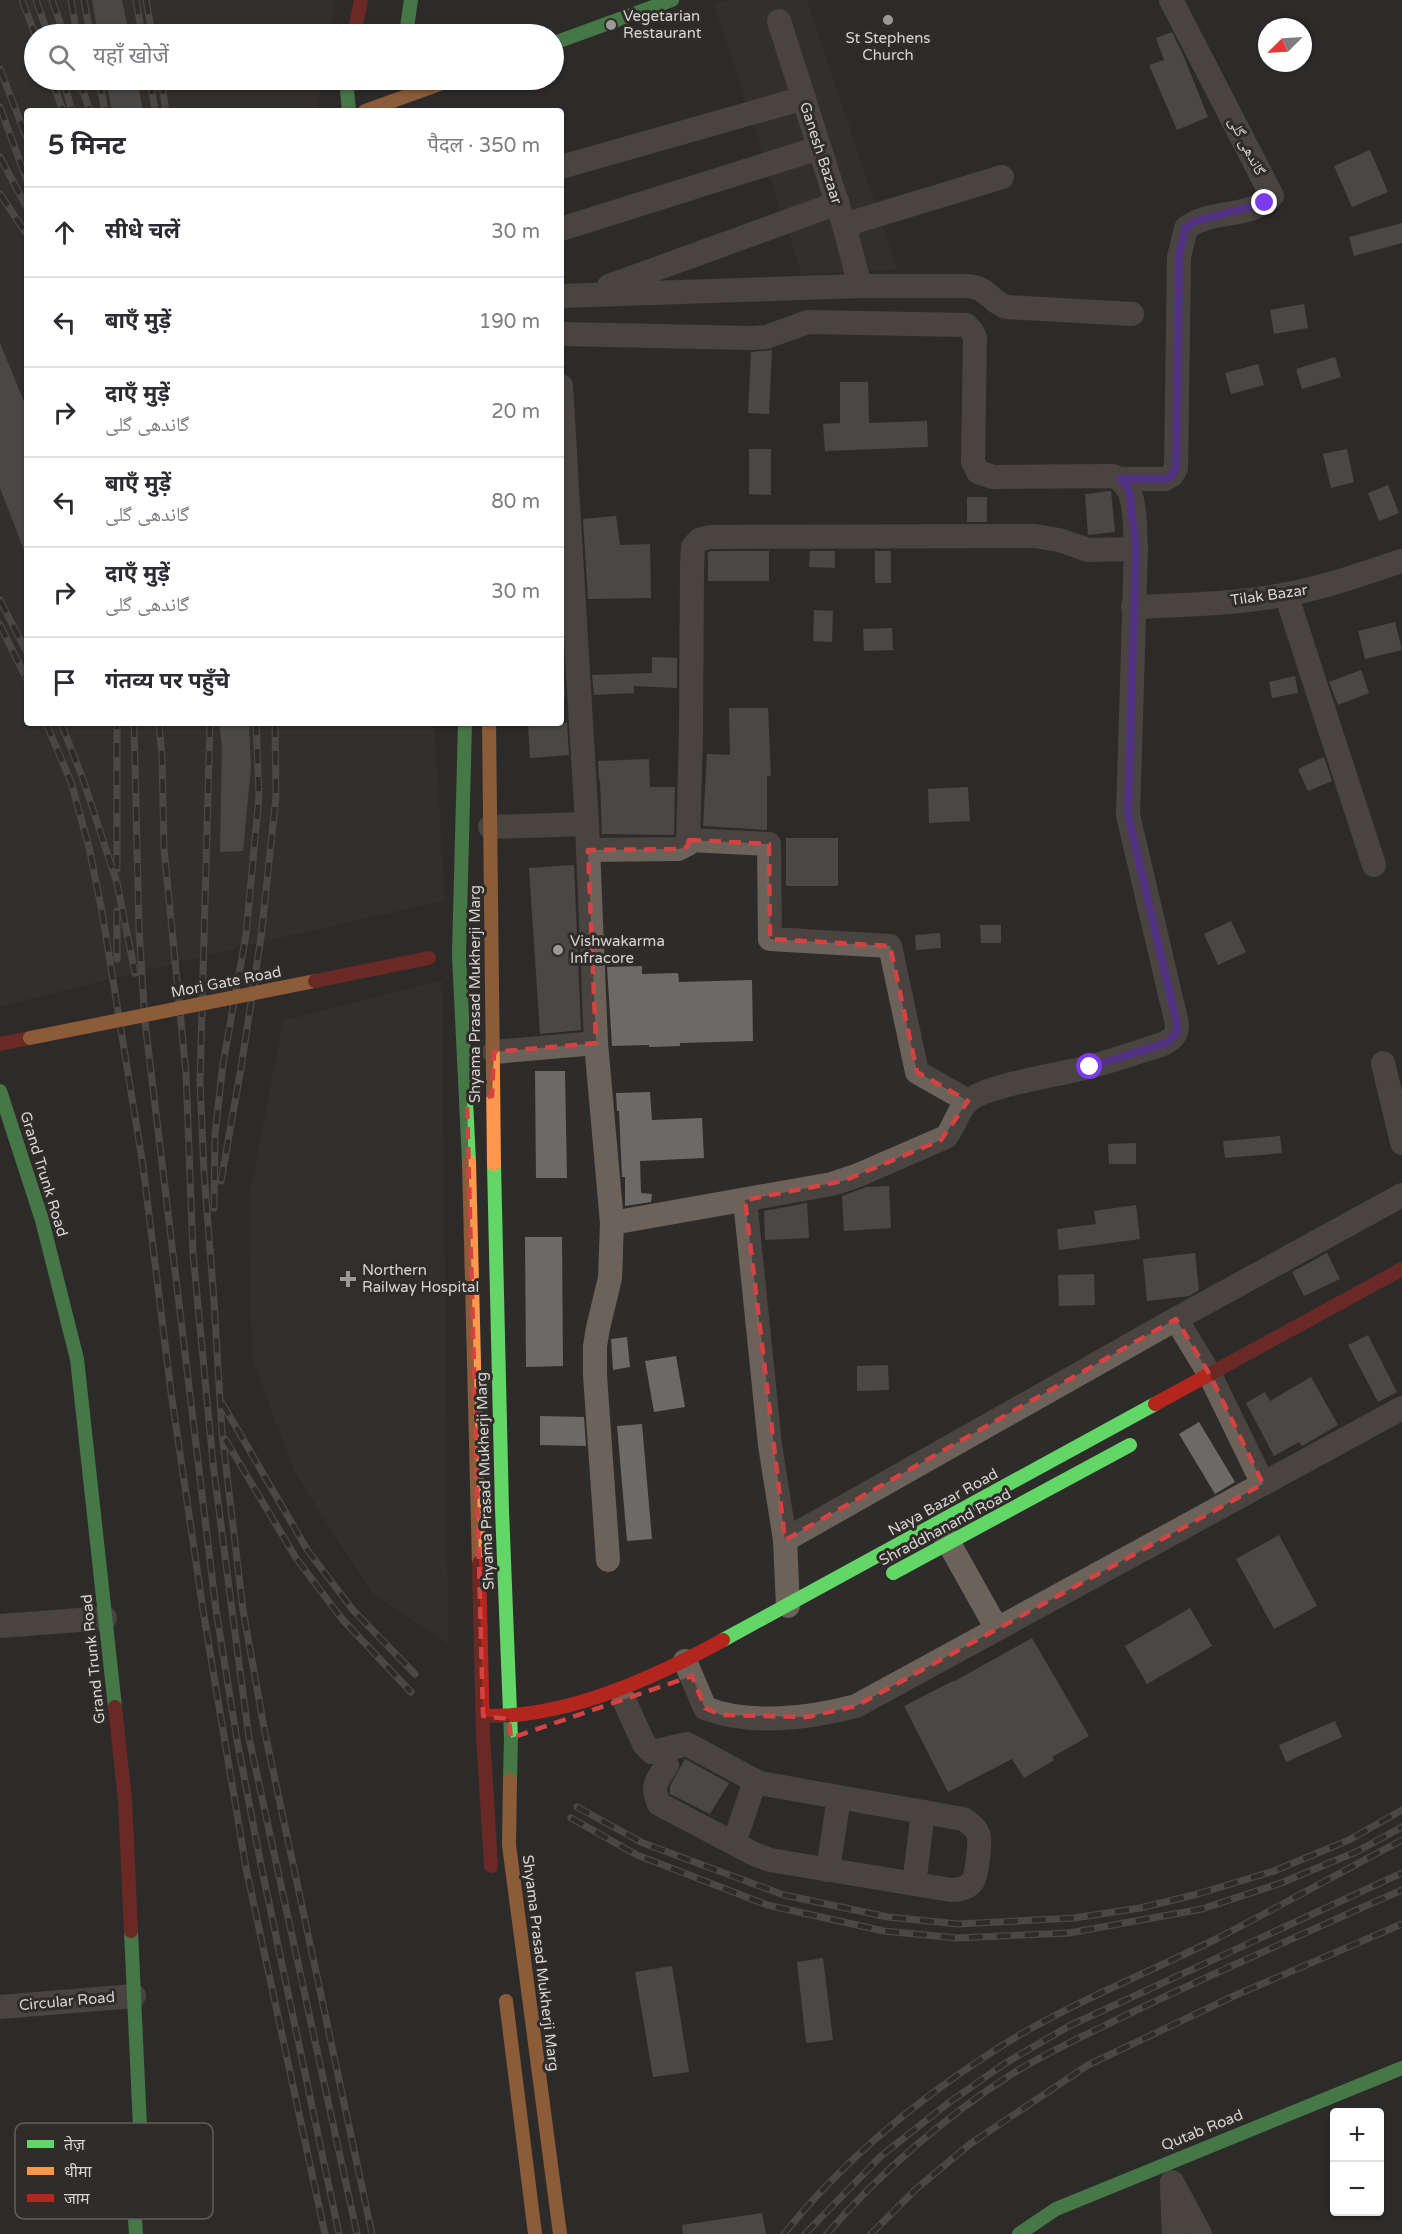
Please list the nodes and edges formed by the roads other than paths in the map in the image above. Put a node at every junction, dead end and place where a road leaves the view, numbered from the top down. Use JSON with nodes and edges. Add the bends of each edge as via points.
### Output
{"nodes":[{"id":1,"x":361,"y":0,"type":"edge"},
{"id":2,"x":411,"y":0,"type":"edge"},
{"id":3,"x":672,"y":0,"type":"edge"},
{"id":4,"x":1172,"y":0,"type":"edge"},
{"id":5,"x":779,"y":21,"type":"dead end"},
{"id":6,"x":356,"y":24,"type":"edge"},
{"id":7,"x":407,"y":24,"type":"edge"},
{"id":8,"x":564,"y":38,"type":"edge"},
{"id":9,"x":347,"y":90,"type":"edge"},
{"id":10,"x":398,"y":90,"type":"edge"},
{"id":11,"x":428,"y":90,"type":"edge"},
{"id":12,"x":804,"y":98,"type":"junction"},
{"id":13,"x":394,"y":105,"type":"edge"},
{"id":14,"x":349,"y":108,"type":"edge"},
{"id":15,"x":819,"y":148,"type":"junction"},
{"id":16,"x":564,"y":166,"type":"edge"},
{"id":17,"x":1002,"y":177,"type":"dead end"},
{"id":18,"x":841,"y":214,"type":"junction"},
{"id":19,"x":564,"y":228,"type":"edge"},
{"id":20,"x":860,"y":286,"type":"junction"},
{"id":21,"x":588,"y":294,"type":"junction"},
{"id":22,"x":564,"y":296,"type":"edge"},
{"id":23,"x":1132,"y":314,"type":"dead end"},
{"id":24,"x":564,"y":334,"type":"edge"},
{"id":25,"x":1120,"y":479,"type":"junction"},
{"id":26,"x":564,"y":480,"type":"edge"},
{"id":27,"x":566,"y":542,"type":"edge"},
{"id":28,"x":1136,"y":549,"type":"junction"},
{"id":29,"x":1402,"y":561,"type":"edge"},
{"id":30,"x":1286,"y":594,"type":"junction"},
{"id":31,"x":1133,"y":607,"type":"junction"},
{"id":32,"x":465,"y":726,"type":"edge"},
{"id":33,"x":489,"y":726,"type":"edge"},
{"id":34,"x":587,"y":824,"type":"junction"},
{"id":35,"x":490,"y":827,"type":"junction"},
{"id":36,"x":689,"y":840,"type":"junction"},
{"id":37,"x":588,"y":850,"type":"junction"},
{"id":38,"x":1374,"y":865,"type":"dead end"},
{"id":39,"x":460,"y":954,"type":"junction"},
{"id":40,"x":596,"y":1043,"type":"junction"},
{"id":41,"x":0,"y":1044,"type":"edge"},
{"id":42,"x":494,"y":1052,"type":"junction"},
{"id":43,"x":1383,"y":1063,"type":"dead end"},
{"id":44,"x":0,"y":1091,"type":"edge"},
{"id":45,"x":492,"y":1096,"type":"junction"},
{"id":46,"x":467,"y":1100,"type":"junction"},
{"id":47,"x":968,"y":1101,"type":"junction"},
{"id":48,"x":1402,"y":1143,"type":"edge"},
{"id":49,"x":1402,"y":1195,"type":"edge"},
{"id":50,"x":745,"y":1200,"type":"junction"},
{"id":51,"x":612,"y":1223,"type":"junction"},
{"id":52,"x":1402,"y":1269,"type":"edge"},
{"id":53,"x":1176,"y":1319,"type":"junction"},
{"id":54,"x":1218,"y":1390,"type":"junction"},
{"id":55,"x":1402,"y":1408,"type":"edge"},
{"id":56,"x":1137,"y":1441,"type":"dead end"},
{"id":57,"x":1263,"y":1484,"type":"junction"},
{"id":58,"x":944,"y":1534,"type":"junction"},
{"id":59,"x":785,"y":1540,"type":"junction"},
{"id":60,"x":608,"y":1560,"type":"dead end"},
{"id":61,"x":877,"y":1581,"type":"dead end"},
{"id":62,"x":788,"y":1606,"type":"junction"},
{"id":63,"x":105,"y":1618,"type":"junction"},
{"id":64,"x":0,"y":1626,"type":"edge"},
{"id":65,"x":997,"y":1629,"type":"junction"},
{"id":66,"x":690,"y":1672,"type":"junction"},
{"id":67,"x":663,"y":1686,"type":"dead end"},
{"id":68,"x":624,"y":1700,"type":"junction"},
{"id":69,"x":483,"y":1716,"type":"junction"},
{"id":70,"x":509,"y":1719,"type":"junction"},
{"id":71,"x":556,"y":1723,"type":"dead end"},
{"id":72,"x":483,"y":1736,"type":"junction"},
{"id":73,"x":517,"y":1736,"type":"junction"},
{"id":74,"x":667,"y":1765,"type":"dead end"},
{"id":75,"x":755,"y":1781,"type":"junction"},
{"id":76,"x":839,"y":1797,"type":"junction"},
{"id":77,"x":923,"y":1812,"type":"junction"},
{"id":78,"x":734,"y":1843,"type":"junction"},
{"id":79,"x":828,"y":1870,"type":"junction"},
{"id":80,"x":492,"y":1875,"type":"dead end"},
{"id":81,"x":914,"y":1884,"type":"junction"},
{"id":82,"x":505,"y":1990,"type":"dead end"},
{"id":83,"x":134,"y":1996,"type":"junction"},
{"id":84,"x":0,"y":2007,"type":"edge"},
{"id":85,"x":1402,"y":2068,"type":"edge"},
{"id":86,"x":140,"y":2123,"type":"edge"},
{"id":87,"x":135,"y":2219,"type":"edge"},
{"id":88,"x":136,"y":2234,"type":"edge"},
{"id":89,"x":535,"y":2234,"type":"edge"},
{"id":90,"x":560,"y":2234,"type":"edge"},
{"id":91,"x":1019,"y":2234,"type":"edge"},
{"id":92,"x":1174,"y":2234,"type":"edge"},
{"id":93,"x":1200,"y":2234,"type":"edge"}],
"edges":[{"from":1,"to":6,"type":"main road"},
{"from":2,"to":7,"type":"main road"},
{"from":3,"to":8,"type":"main road"},
{"from":4,"to":25,"type":"street","name":"گاندھی گلی","via":[[1272,196],[1260,205],[1196,221],[1185,228],[1179,257],[1176,468],[1166,479]]},
{"from":5,"to":12,"type":"street","name":"Ganesh Bazaar"},
{"from":9,"to":14,"type":"main road"},
{"from":10,"to":13,"type":"main road"},
{"from":11,"to":13,"type":"main road"},
{"from":12,"to":15,"type":"street","name":"Ganesh Bazaar"},
{"from":12,"to":16,"type":"street"},
{"from":15,"to":18,"type":"street","name":"Ganesh Bazaar"},
{"from":15,"to":19,"type":"street"},
{"from":17,"to":18,"type":"street"},
{"from":18,"to":20,"type":"street","name":"Ganesh Bazaar"},
{"from":18,"to":21,"type":"street"},
{"from":20,"to":21,"type":"street"},
{"from":20,"to":23,"type":"street","via":[[977,287],[1006,307]]},
{"from":21,"to":22,"type":"street"},
{"from":24,"to":25,"type":"street","via":[[752,338],[808,322],[966,325],[975,338],[973,462],[978,472],[993,477]]},
{"from":25,"to":28,"type":"street","via":[[1130,494]]},
{"from":26,"to":27,"type":"street"},
{"from":27,"to":34,"type":"street"},
{"from":28,"to":31,"type":"street"},
{"from":28,"to":36,"type":"street","via":[[1088,550],[1035,536],[699,540],[693,547],[692,566]]},
{"from":29,"to":30,"type":"street","name":"Tilak Bazar"},
{"from":30,"to":31,"type":"street","name":"Tilak Bazar"},
{"from":30,"to":38,"type":"street"},
{"from":31,"to":47,"type":"street","via":[[1128,815],[1177,1032],[1163,1044],[1090,1067],[984,1092]]},
{"from":32,"to":39,"type":"main road","name":"Shyama Prasad Mukherji Marg"},
{"from":33,"to":35,"type":"main road","name":"Shyama Prasad Mukherji Marg"},
{"from":34,"to":35,"type":"street"},
{"from":34,"to":37,"type":"street"},
{"from":35,"to":39,"type":"main road","name":"Shyama Prasad Mukherji Marg"},
{"from":36,"to":37,"type":"street","via":[[678,849]]},
{"from":36,"to":47,"type":"street","via":[[769,844],[770,939],[890,946],[917,1072]]},
{"from":37,"to":40,"type":"street"},
{"from":39,"to":41,"type":"main road","name":"Mori Gate Road","bridge":true},
{"from":39,"to":42,"type":"main road","name":"Shyama Prasad Mukherji Marg"},
{"from":39,"to":46,"type":"main road","name":"Shyama Prasad Mukherji Marg"},
{"from":40,"to":42,"type":"street"},
{"from":40,"to":51,"type":"street"},
{"from":42,"to":45,"type":"main road","name":"Shyama Prasad Mukherji Marg"},
{"from":43,"to":48,"type":"street"},
{"from":44,"to":63,"type":"main road","name":"Grand Trunk Road","via":[[42,1220],[77,1359]]},
{"from":45,"to":46,"type":"main road"},
{"from":45,"to":70,"type":"main road","name":"Shyama Prasad Mukherji Marg"},
{"from":46,"to":69,"type":"main road","name":"Shyama Prasad Mukherji Marg"},
{"from":47,"to":50,"type":"street","via":[[946,1137],[832,1184]]},
{"from":49,"to":53,"type":"street"},
{"from":50,"to":51,"type":"street"},
{"from":50,"to":59,"type":"street","via":[[770,1445]]},
{"from":51,"to":60,"type":"street","via":[[610,1278],[595,1346]]},
{"from":52,"to":54,"type":"main road","name":"Naya Bazar Road"},
{"from":53,"to":54,"type":"street"},
{"from":53,"to":59,"type":"street"},
{"from":54,"to":57,"type":"street"},
{"from":54,"to":58,"type":"main road","name":"Naya Bazar Road"},
{"from":55,"to":57,"type":"street"},
{"from":56,"to":58,"type":"main road","name":"Shraddhanand Road"},
{"from":57,"to":65,"type":"street"},
{"from":58,"to":61,"type":"main road","name":"Shraddhanand Road"},
{"from":58,"to":62,"type":"main road","name":"Naya Bazar Road"},
{"from":58,"to":65,"type":"street"},
{"from":59,"to":62,"type":"street"},
{"from":62,"to":66,"type":"main road","name":"Naya Bazar Road"},
{"from":63,"to":64,"type":"street"},
{"from":63,"to":83,"type":"main road","name":"Grand Trunk Road","via":[[125,1800]]},
{"from":65,"to":66,"type":"street","via":[[856,1706],[807,1717],[721,1715],[705,1708]]},
{"from":66,"to":70,"type":"main road","name":"Naya Bazar Road"},
{"from":67,"to":68,"type":"main road"},
{"from":68,"to":71,"type":"main road"},
{"from":68,"to":75,"type":"street","via":[[647,1749],[658,1751],[687,1744]]},
{"from":69,"to":70,"type":"main road","name":"Naya Bazar Road"},
{"from":69,"to":72,"type":"main road","name":"Shyama Prasad Mukherji Marg"},
{"from":70,"to":73,"type":"main road","name":"Shyama Prasad Mukherji Marg"},
{"from":72,"to":73,"type":"main road"},
{"from":72,"to":80,"type":"main road","name":"Shyama Prasad Mukherji Marg"},
{"from":73,"to":90,"type":"main road","name":"Shyama Prasad Mukherji Marg","via":[[510,1845]]},
{"from":74,"to":78,"type":"street","via":[[655,1784],[659,1804]]},
{"from":75,"to":76,"type":"street"},
{"from":75,"to":78,"type":"street"},
{"from":76,"to":77,"type":"street"},
{"from":76,"to":79,"type":"street"},
{"from":77,"to":81,"type":"street"},
{"from":77,"to":81,"type":"street","via":[[971,1824],[979,1837],[975,1874],[972,1882],[958,1890]]},
{"from":78,"to":79,"type":"street","via":[[770,1860]]},
{"from":79,"to":81,"type":"street"},
{"from":82,"to":89,"type":"main road"},
{"from":83,"to":84,"type":"street","name":"Circular Road"},
{"from":83,"to":86,"type":"main road","name":"Grand Trunk Road"},
{"from":85,"to":91,"type":"main road","name":"Qutab Road","via":[[1066,2204]]},
{"from":87,"to":88,"type":"main road","name":"Grand Trunk Road"},
{"from":92,"to":93,"type":"street","via":[[1172,2182]]}]}
